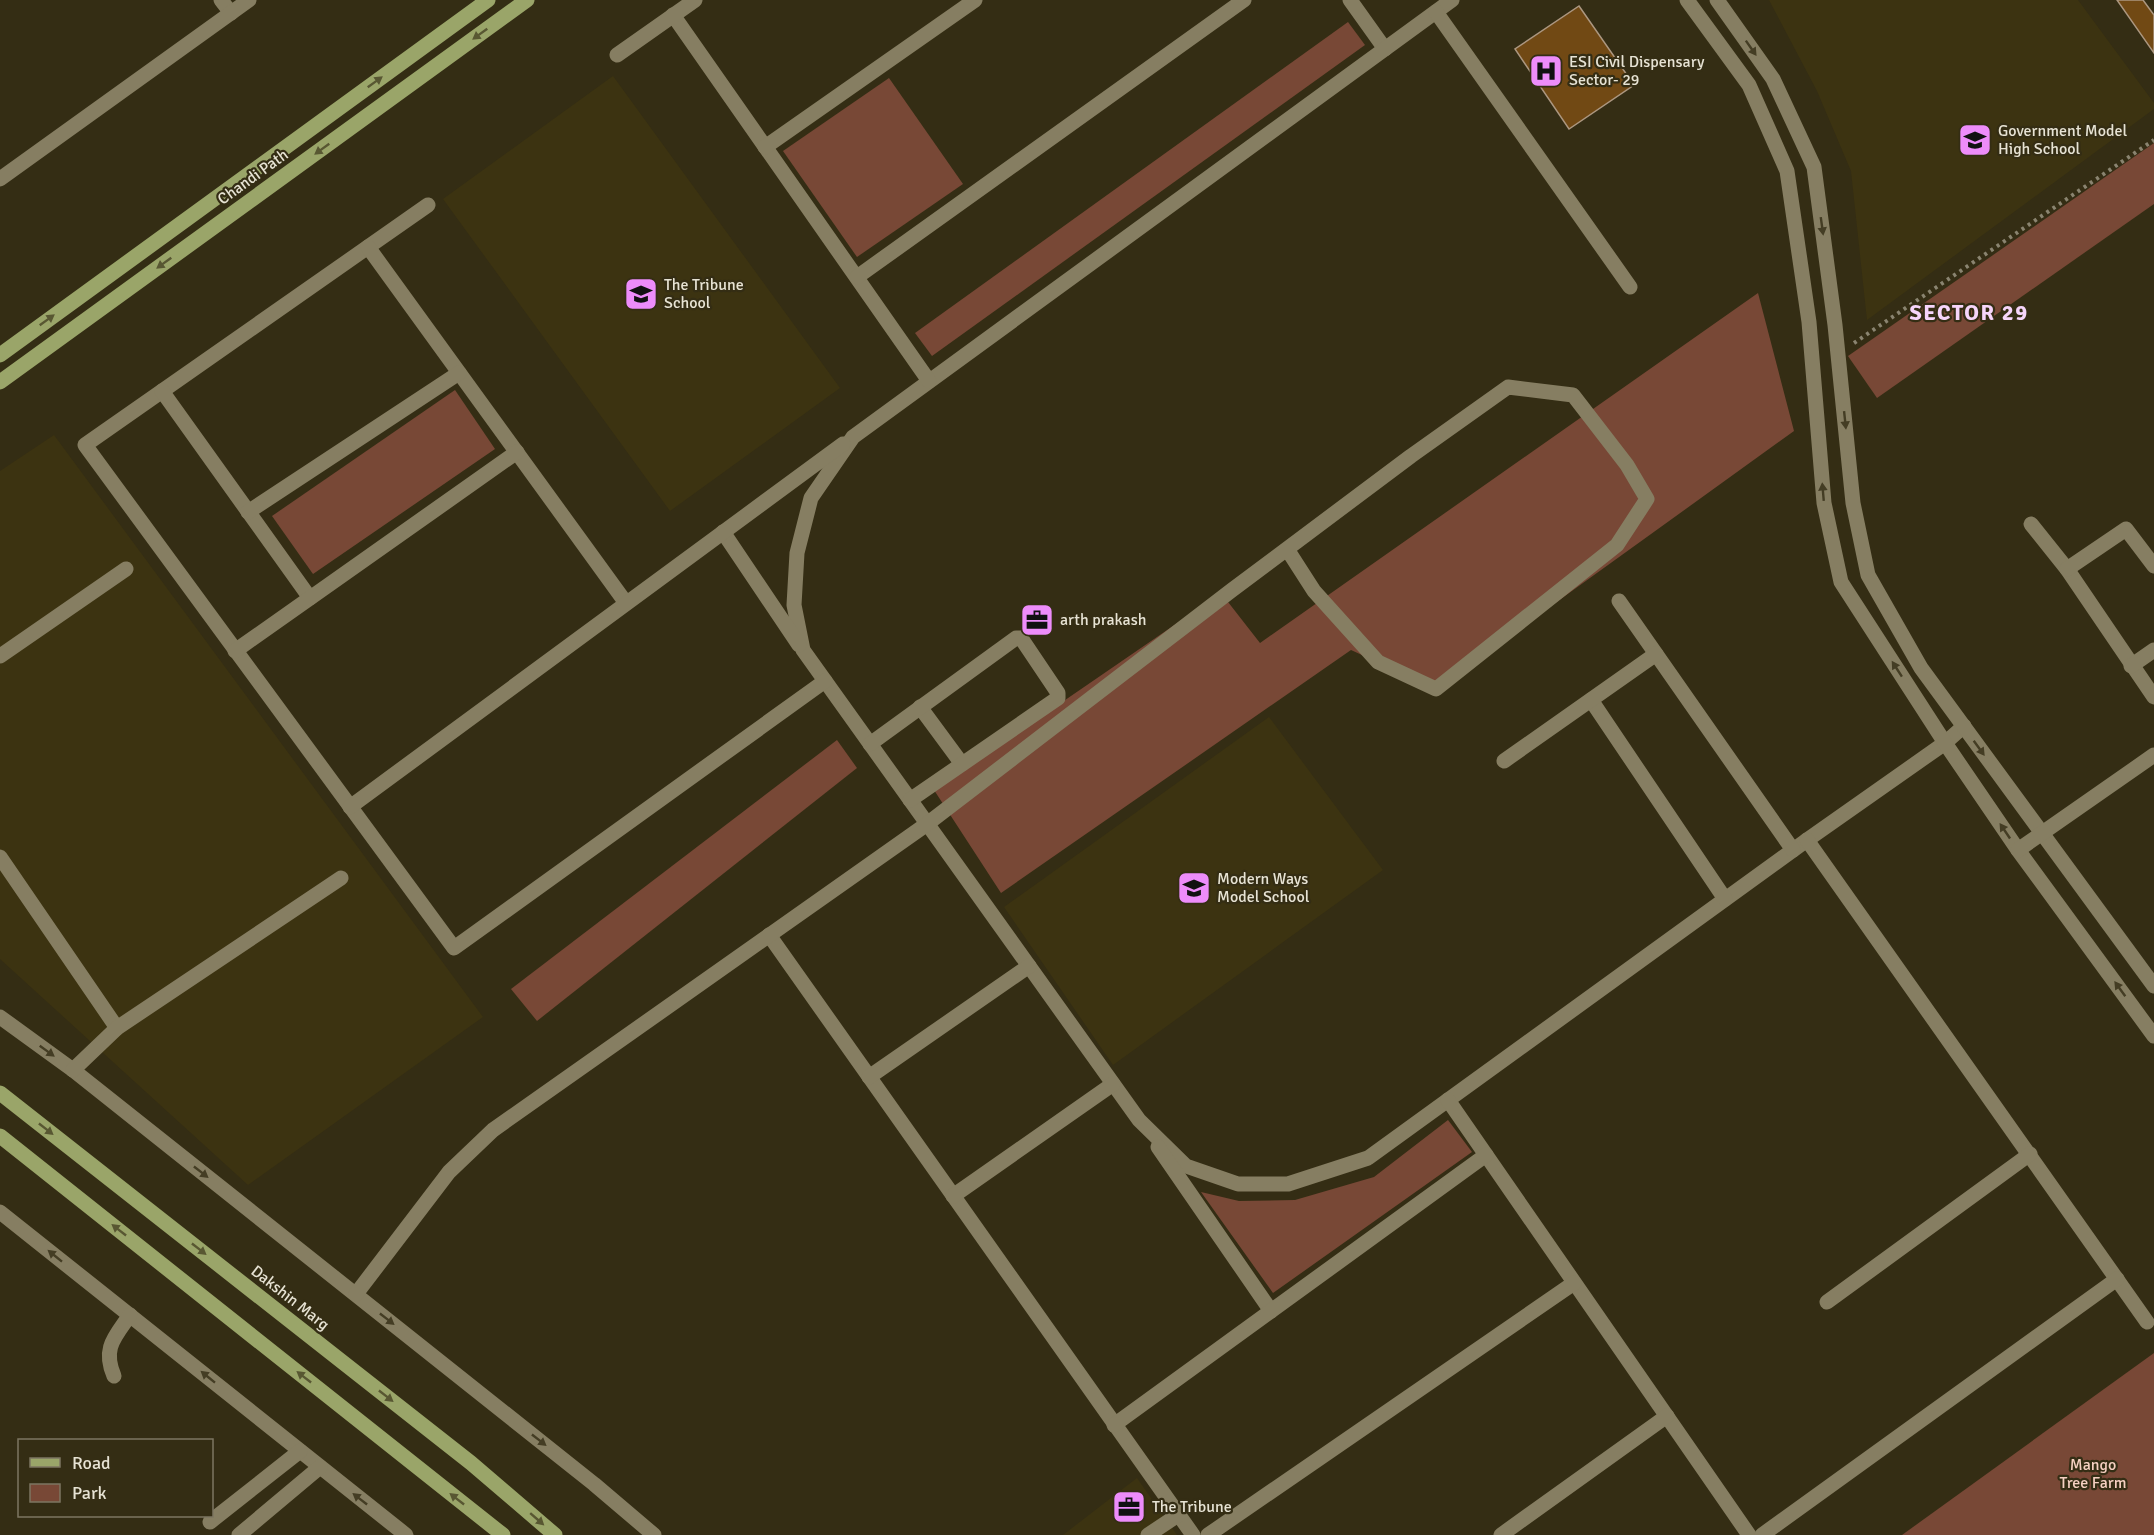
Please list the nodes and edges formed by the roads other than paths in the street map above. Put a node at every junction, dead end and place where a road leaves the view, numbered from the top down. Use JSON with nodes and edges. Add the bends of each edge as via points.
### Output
{"nodes":[{"id":1,"x":221,"y":0,"type":"edge"},
{"id":2,"x":249,"y":0,"type":"edge"},
{"id":3,"x":488,"y":0,"type":"edge"},
{"id":4,"x":527,"y":0,"type":"edge"},
{"id":5,"x":695,"y":0,"type":"edge"},
{"id":6,"x":975,"y":0,"type":"edge"},
{"id":7,"x":1244,"y":0,"type":"edge"},
{"id":8,"x":1350,"y":0,"type":"edge"},
{"id":9,"x":1452,"y":0,"type":"edge"},
{"id":10,"x":1712,"y":0,"type":"edge"},
{"id":11,"x":1717,"y":0,"type":"edge"},
{"id":12,"x":1691,"y":6,"type":"edge"},
{"id":13,"x":1436,"y":12,"type":"junction"},
{"id":14,"x":231,"y":13,"type":"junction"},
{"id":15,"x":673,"y":15,"type":"junction"},
{"id":16,"x":1385,"y":49,"type":"junction"},
{"id":17,"x":617,"y":55,"type":"dead end"},
{"id":18,"x":765,"y":147,"type":"junction"},
{"id":19,"x":0,"y":179,"type":"edge"},
{"id":20,"x":428,"y":205,"type":"dead end"},
{"id":21,"x":368,"y":247,"type":"junction"},
{"id":22,"x":857,"y":277,"type":"junction"},
{"id":23,"x":1630,"y":287,"type":"dead end"},
{"id":24,"x":0,"y":355,"type":"edge"},
{"id":25,"x":459,"y":373,"type":"junction"},
{"id":26,"x":929,"y":381,"type":"junction"},
{"id":27,"x":0,"y":382,"type":"edge"},
{"id":28,"x":162,"y":391,"type":"junction"},
{"id":29,"x":853,"y":437,"type":"junction"},
{"id":30,"x":517,"y":452,"type":"junction"},
{"id":31,"x":248,"y":512,"type":"junction"},
{"id":32,"x":2031,"y":524,"type":"dead end"},
{"id":33,"x":723,"y":532,"type":"junction"},
{"id":34,"x":1287,"y":549,"type":"junction"},
{"id":35,"x":2154,"y":566,"type":"edge"},
{"id":36,"x":126,"y":569,"type":"dead end"},
{"id":37,"x":2067,"y":569,"type":"junction"},
{"id":38,"x":310,"y":598,"type":"junction"},
{"id":39,"x":1619,"y":601,"type":"dead end"},
{"id":40,"x":626,"y":603,"type":"junction"},
{"id":41,"x":802,"y":650,"type":"junction"},
{"id":42,"x":2154,"y":650,"type":"edge"},
{"id":43,"x":235,"y":651,"type":"junction"},
{"id":44,"x":1656,"y":654,"type":"junction"},
{"id":45,"x":0,"y":656,"type":"edge"},
{"id":46,"x":2131,"y":666,"type":"junction"},
{"id":47,"x":825,"y":681,"type":"junction"},
{"id":48,"x":2154,"y":697,"type":"edge"},
{"id":49,"x":1591,"y":700,"type":"junction"},
{"id":50,"x":920,"y":707,"type":"junction"},
{"id":51,"x":1964,"y":726,"type":"junction"},
{"id":52,"x":1945,"y":743,"type":"junction"},
{"id":53,"x":870,"y":744,"type":"junction"},
{"id":54,"x":2154,"y":755,"type":"edge"},
{"id":55,"x":1504,"y":761,"type":"dead end"},
{"id":56,"x":962,"y":764,"type":"junction"},
{"id":57,"x":910,"y":800,"type":"junction"},
{"id":58,"x":350,"y":807,"type":"junction"},
{"id":59,"x":927,"y":824,"type":"junction"},
{"id":60,"x":2042,"y":834,"type":"junction"},
{"id":61,"x":1807,"y":840,"type":"junction"},
{"id":62,"x":1793,"y":850,"type":"junction"},
{"id":63,"x":2019,"y":850,"type":"junction"},
{"id":64,"x":0,"y":857,"type":"edge"},
{"id":65,"x":341,"y":878,"type":"dead end"},
{"id":66,"x":1725,"y":899,"type":"junction"},
{"id":67,"x":769,"y":935,"type":"junction"},
{"id":68,"x":1029,"y":966,"type":"junction"},
{"id":69,"x":2154,"y":986,"type":"edge"},
{"id":70,"x":0,"y":1017,"type":"edge"},
{"id":71,"x":117,"y":1028,"type":"junction"},
{"id":72,"x":2154,"y":1036,"type":"edge"},
{"id":73,"x":73,"y":1070,"type":"junction"},
{"id":74,"x":869,"y":1077,"type":"junction"},
{"id":75,"x":1113,"y":1084,"type":"junction"},
{"id":76,"x":0,"y":1093,"type":"edge"},
{"id":77,"x":1448,"y":1100,"type":"junction"},
{"id":78,"x":1139,"y":1120,"type":"junction"},
{"id":79,"x":0,"y":1136,"type":"edge"},
{"id":80,"x":1486,"y":1155,"type":"junction"},
{"id":81,"x":2030,"y":1155,"type":"junction"},
{"id":82,"x":953,"y":1196,"type":"junction"},
{"id":83,"x":0,"y":1212,"type":"edge"},
{"id":84,"x":2117,"y":1279,"type":"junction"},
{"id":85,"x":1574,"y":1282,"type":"junction"},
{"id":86,"x":356,"y":1294,"type":"junction"},
{"id":87,"x":1827,"y":1302,"type":"dead end"},
{"id":88,"x":1271,"y":1311,"type":"junction"},
{"id":89,"x":130,"y":1315,"type":"junction"},
{"id":90,"x":2147,"y":1322,"type":"dead end"},
{"id":91,"x":114,"y":1376,"type":"dead end"},
{"id":92,"x":1667,"y":1416,"type":"junction"},
{"id":93,"x":1114,"y":1425,"type":"junction"},
{"id":94,"x":300,"y":1451,"type":"junction"},
{"id":95,"x":320,"y":1467,"type":"junction"},
{"id":96,"x":1178,"y":1515,"type":"junction"},
{"id":97,"x":210,"y":1522,"type":"dead end"},
{"id":98,"x":238,"y":1535,"type":"edge"},
{"id":99,"x":406,"y":1535,"type":"edge"},
{"id":100,"x":503,"y":1535,"type":"edge"},
{"id":101,"x":555,"y":1535,"type":"edge"},
{"id":102,"x":654,"y":1535,"type":"edge"},
{"id":103,"x":1148,"y":1535,"type":"edge"},
{"id":104,"x":1193,"y":1535,"type":"edge"},
{"id":105,"x":1208,"y":1535,"type":"edge"},
{"id":106,"x":1501,"y":1535,"type":"edge"},
{"id":107,"x":1749,"y":1535,"type":"edge"},
{"id":108,"x":1762,"y":1535,"type":"edge"}],
"edges":[{"from":1,"to":14,"type":"street"},
{"from":2,"to":14,"type":"street"},
{"from":24,"to":3,"type":"main road","name":"Chandi Path","one_way":true},
{"from":4,"to":27,"type":"main road","name":"Chandi Path","one_way":true},
{"from":5,"to":15,"type":"street"},
{"from":6,"to":18,"type":"street"},
{"from":7,"to":22,"type":"street"},
{"from":8,"to":16,"type":"street"},
{"from":9,"to":13,"type":"street"},
{"from":10,"to":12,"type":"street"},
{"from":11,"to":51,"type":"street","one_way":true,"via":[[1773,79],[1814,167],[1853,503],[1868,575],[1921,668]]},
{"from":52,"to":12,"type":"street","one_way":true,"via":[[1841,582],[1824,503],[1809,322],[1787,171],[1749,85]]},
{"from":13,"to":16,"type":"street"},
{"from":13,"to":23,"type":"street"},
{"from":14,"to":19,"type":"street"},
{"from":15,"to":17,"type":"street"},
{"from":15,"to":18,"type":"street"},
{"from":16,"to":26,"type":"street"},
{"from":18,"to":22,"type":"street"},
{"from":20,"to":21,"type":"street"},
{"from":21,"to":25,"type":"street"},
{"from":21,"to":28,"type":"street"},
{"from":22,"to":26,"type":"street"},
{"from":25,"to":30,"type":"street"},
{"from":25,"to":31,"type":"street"},
{"from":26,"to":29,"type":"street"},
{"from":28,"to":31,"type":"street"},
{"from":28,"to":43,"type":"street","via":[[85,445]]},
{"from":29,"to":33,"type":"street"},
{"from":29,"to":41,"type":"street","via":[[812,498],[797,554],[794,605]]},
{"from":30,"to":38,"type":"street"},
{"from":30,"to":40,"type":"street"},
{"from":31,"to":38,"type":"street"},
{"from":32,"to":37,"type":"street"},
{"from":33,"to":40,"type":"street"},
{"from":33,"to":41,"type":"street"},
{"from":34,"to":34,"type":"street","via":[[1508,387],[1573,395],[1627,465],[1647,499],[1617,545],[1436,689],[1378,662],[1314,591]]},
{"from":34,"to":59,"type":"street"},
{"from":35,"to":37,"type":"street","via":[[2126,529]]},
{"from":36,"to":45,"type":"street"},
{"from":37,"to":46,"type":"street"},
{"from":38,"to":43,"type":"street"},
{"from":39,"to":44,"type":"street"},
{"from":40,"to":58,"type":"street"},
{"from":41,"to":47,"type":"street"},
{"from":42,"to":46,"type":"street"},
{"from":43,"to":58,"type":"street"},
{"from":44,"to":49,"type":"street"},
{"from":44,"to":62,"type":"street"},
{"from":46,"to":48,"type":"street"},
{"from":47,"to":53,"type":"street"},
{"from":47,"to":58,"type":"street","via":[[454,948]]},
{"from":49,"to":55,"type":"street"},
{"from":49,"to":66,"type":"street"},
{"from":50,"to":53,"type":"street"},
{"from":50,"to":56,"type":"street"},
{"from":50,"to":56,"type":"street","via":[[1021,638],[1058,698]]},
{"from":51,"to":52,"type":"street"},
{"from":51,"to":60,"type":"street","one_way":true},
{"from":52,"to":61,"type":"street"},
{"from":63,"to":52,"type":"street","one_way":true},
{"from":53,"to":57,"type":"street"},
{"from":54,"to":60,"type":"street"},
{"from":56,"to":57,"type":"street"},
{"from":57,"to":59,"type":"street"},
{"from":59,"to":67,"type":"street"},
{"from":59,"to":68,"type":"street"},
{"from":60,"to":63,"type":"street"},
{"from":60,"to":69,"type":"street"},
{"from":61,"to":62,"type":"street"},
{"from":61,"to":81,"type":"street"},
{"from":62,"to":66,"type":"street"},
{"from":72,"to":63,"type":"street","one_way":true},
{"from":64,"to":71,"type":"street"},
{"from":65,"to":71,"type":"street"},
{"from":66,"to":77,"type":"street"},
{"from":67,"to":74,"type":"street"},
{"from":67,"to":86,"type":"street","via":[[493,1130],[449,1172]]},
{"from":68,"to":74,"type":"street"},
{"from":68,"to":75,"type":"street"},
{"from":70,"to":73,"type":"street","one_way":true},
{"from":71,"to":73,"type":"street"},
{"from":73,"to":86,"type":"street","one_way":true},
{"from":74,"to":82,"type":"street"},
{"from":75,"to":78,"type":"street"},
{"from":75,"to":82,"type":"street"},
{"from":76,"to":101,"type":"main road","name":"Dakshin Marg","one_way":true,"via":[[471,1463]]},
{"from":77,"to":78,"type":"street","via":[[1368,1158],[1288,1185],[1238,1184],[1186,1166]]},
{"from":77,"to":80,"type":"street"},
{"from":78,"to":88,"type":"street"},
{"from":100,"to":79,"type":"main road","one_way":true},
{"from":80,"to":85,"type":"street"},
{"from":80,"to":88,"type":"street"},
{"from":81,"to":84,"type":"street"},
{"from":81,"to":87,"type":"street"},
{"from":82,"to":93,"type":"street"},
{"from":89,"to":83,"type":"street","one_way":true},
{"from":84,"to":90,"type":"street"},
{"from":84,"to":108,"type":"street"},
{"from":85,"to":92,"type":"street"},
{"from":85,"to":105,"type":"street"},
{"from":86,"to":102,"type":"street","one_way":true},
{"from":88,"to":93,"type":"street"},
{"from":89,"to":91,"type":"street","via":[[108,1353]]},
{"from":94,"to":89,"type":"street","one_way":true},
{"from":92,"to":106,"type":"street"},
{"from":92,"to":107,"type":"street"},
{"from":93,"to":96,"type":"street"},
{"from":94,"to":95,"type":"street"},
{"from":94,"to":97,"type":"street"},
{"from":95,"to":98,"type":"street"},
{"from":99,"to":95,"type":"street","one_way":true},
{"from":96,"to":103,"type":"street"},
{"from":96,"to":104,"type":"street"}]}
